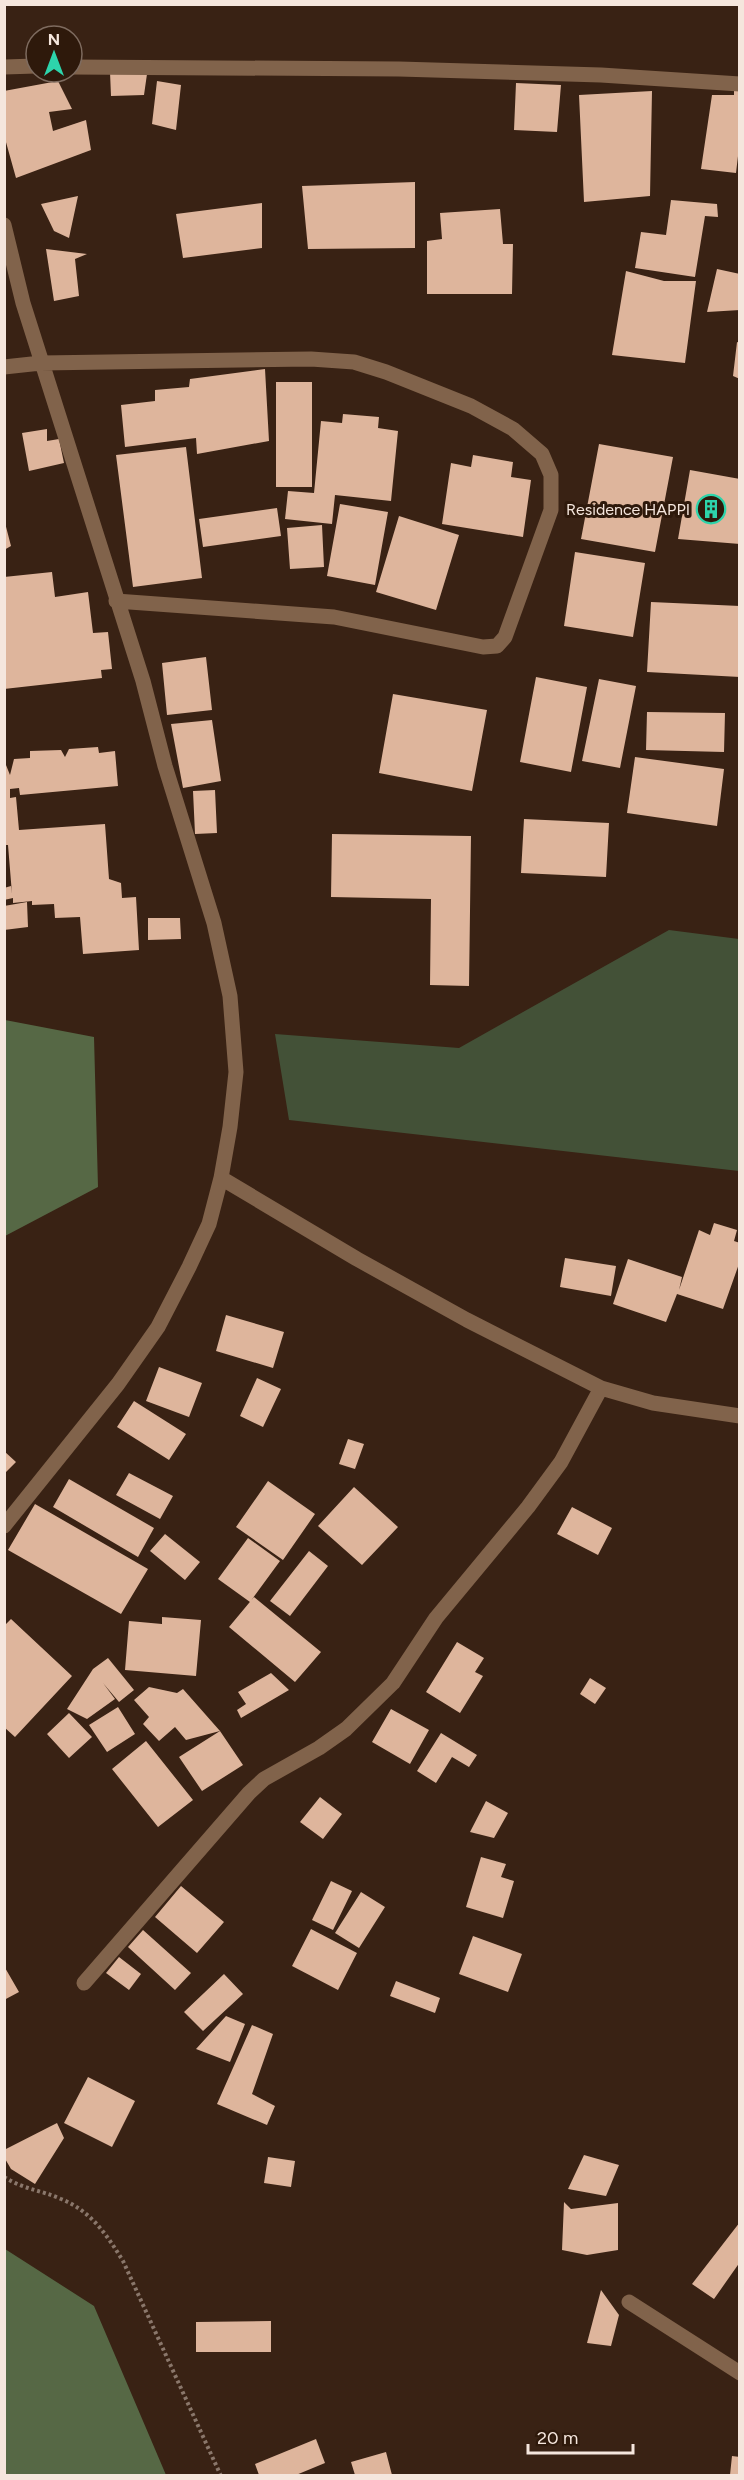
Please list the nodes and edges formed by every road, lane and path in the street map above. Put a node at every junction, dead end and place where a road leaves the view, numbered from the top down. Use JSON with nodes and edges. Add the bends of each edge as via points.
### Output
{"nodes":[{"id":1,"x":24,"y":66,"type":"edge"},
{"id":2,"x":4,"y":67,"type":"edge"},
{"id":3,"x":84,"y":67,"type":"edge"},
{"id":4,"x":740,"y":84,"type":"edge"},
{"id":5,"x":4,"y":225,"type":"edge"},
{"id":6,"x":41,"y":363,"type":"junction"},
{"id":7,"x":4,"y":367,"type":"edge"},
{"id":8,"x":116,"y":601,"type":"junction"},
{"id":9,"x":221,"y":1179,"type":"junction"},
{"id":10,"x":601,"y":1388,"type":"junction"},
{"id":11,"x":740,"y":1416,"type":"edge"},
{"id":12,"x":4,"y":1526,"type":"edge"},
{"id":13,"x":84,"y":1983,"type":"dead end"},
{"id":14,"x":4,"y":2177,"type":"edge"},
{"id":15,"x":629,"y":2302,"type":"dead end"},
{"id":16,"x":740,"y":2373,"type":"edge"},
{"id":17,"x":221,"y":2475,"type":"edge"}],
"edges":[{"from":1,"to":2,"type":"street"},
{"from":3,"to":4,"type":"street","via":[[399,69]]},
{"from":5,"to":6,"type":"street"},
{"from":6,"to":7,"type":"street"},
{"from":6,"to":8,"type":"street"},
{"from":6,"to":8,"type":"street","via":[[311,359],[354,362],[471,406],[513,429],[542,454],[551,475],[551,510],[505,637],[497,646],[483,647],[334,617]]},
{"from":8,"to":9,"type":"street","via":[[214,922],[230,996],[236,1072]]},
{"from":9,"to":10,"type":"street","via":[[467,1320]]},
{"from":9,"to":12,"type":"street","via":[[209,1224],[158,1327],[118,1384]]},
{"from":10,"to":11,"type":"street","via":[[653,1403]]},
{"from":10,"to":13,"type":"street","via":[[561,1462],[436,1618],[393,1683],[346,1729],[264,1779],[249,1793]]},
{"from":14,"to":17,"type":"path","via":[[25,2189],[73,2205],[105,2232],[123,2261]]},
{"from":15,"to":16,"type":"street"}]}
